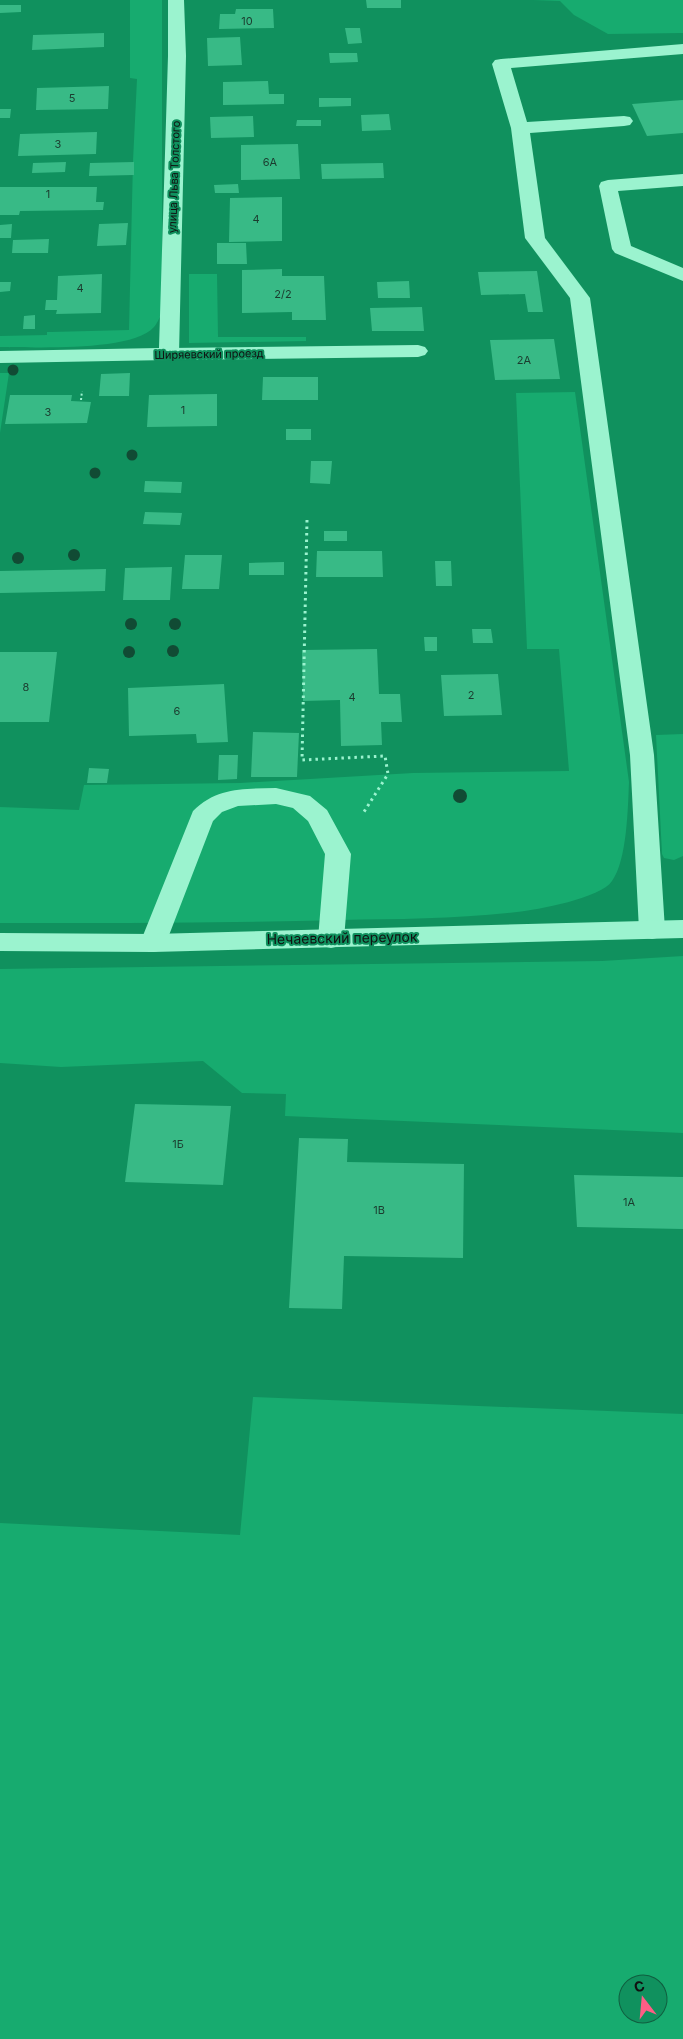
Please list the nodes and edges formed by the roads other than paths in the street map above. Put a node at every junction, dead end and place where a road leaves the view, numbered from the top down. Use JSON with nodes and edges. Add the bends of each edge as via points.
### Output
{"nodes":[{"id":1,"x":176,"y":0,"type":"edge"},
{"id":2,"x":683,"y":49,"type":"edge"},
{"id":3,"x":624,"y":121,"type":"dead end"},
{"id":4,"x":520,"y":128,"type":"junction"},
{"id":5,"x":683,"y":180,"type":"edge"},
{"id":6,"x":683,"y":275,"type":"edge"},
{"id":7,"x":418,"y":351,"type":"dead end"},
{"id":8,"x":169,"y":354,"type":"junction"},
{"id":9,"x":0,"y":357,"type":"edge"},
{"id":10,"x":683,"y":929,"type":"edge"},
{"id":11,"x":652,"y":930,"type":"junction"},
{"id":12,"x":330,"y":939,"type":"junction"},
{"id":13,"x":0,"y":942,"type":"edge"},
{"id":14,"x":153,"y":943,"type":"junction"}],
"edges":[{"from":1,"to":8,"type":"street","name":"улица Льва Толстого"},
{"from":2,"to":4,"type":"street","via":[[501,64]]},
{"from":3,"to":4,"type":"street"},
{"from":4,"to":11,"type":"street","via":[[536,238],[580,298],[642,755]]},
{"from":5,"to":6,"type":"street","via":[[608,186],[622,249]]},
{"from":7,"to":8,"type":"street","name":"Ширяевский проезд"},
{"from":8,"to":9,"type":"street","name":"Ширяевский проезд"},
{"from":10,"to":11,"type":"street","name":"Нечаевский переулок"},
{"from":11,"to":12,"type":"street","name":"Нечаевский переулок"},
{"from":12,"to":14,"type":"street","name":"Нечаевский переулок"},
{"from":12,"to":14,"type":"street","via":[[338,854],[318,816],[301,802],[268,796],[235,798],[213,806],[202,817]]},
{"from":13,"to":14,"type":"street","name":"Нечаевский переулок"}]}
